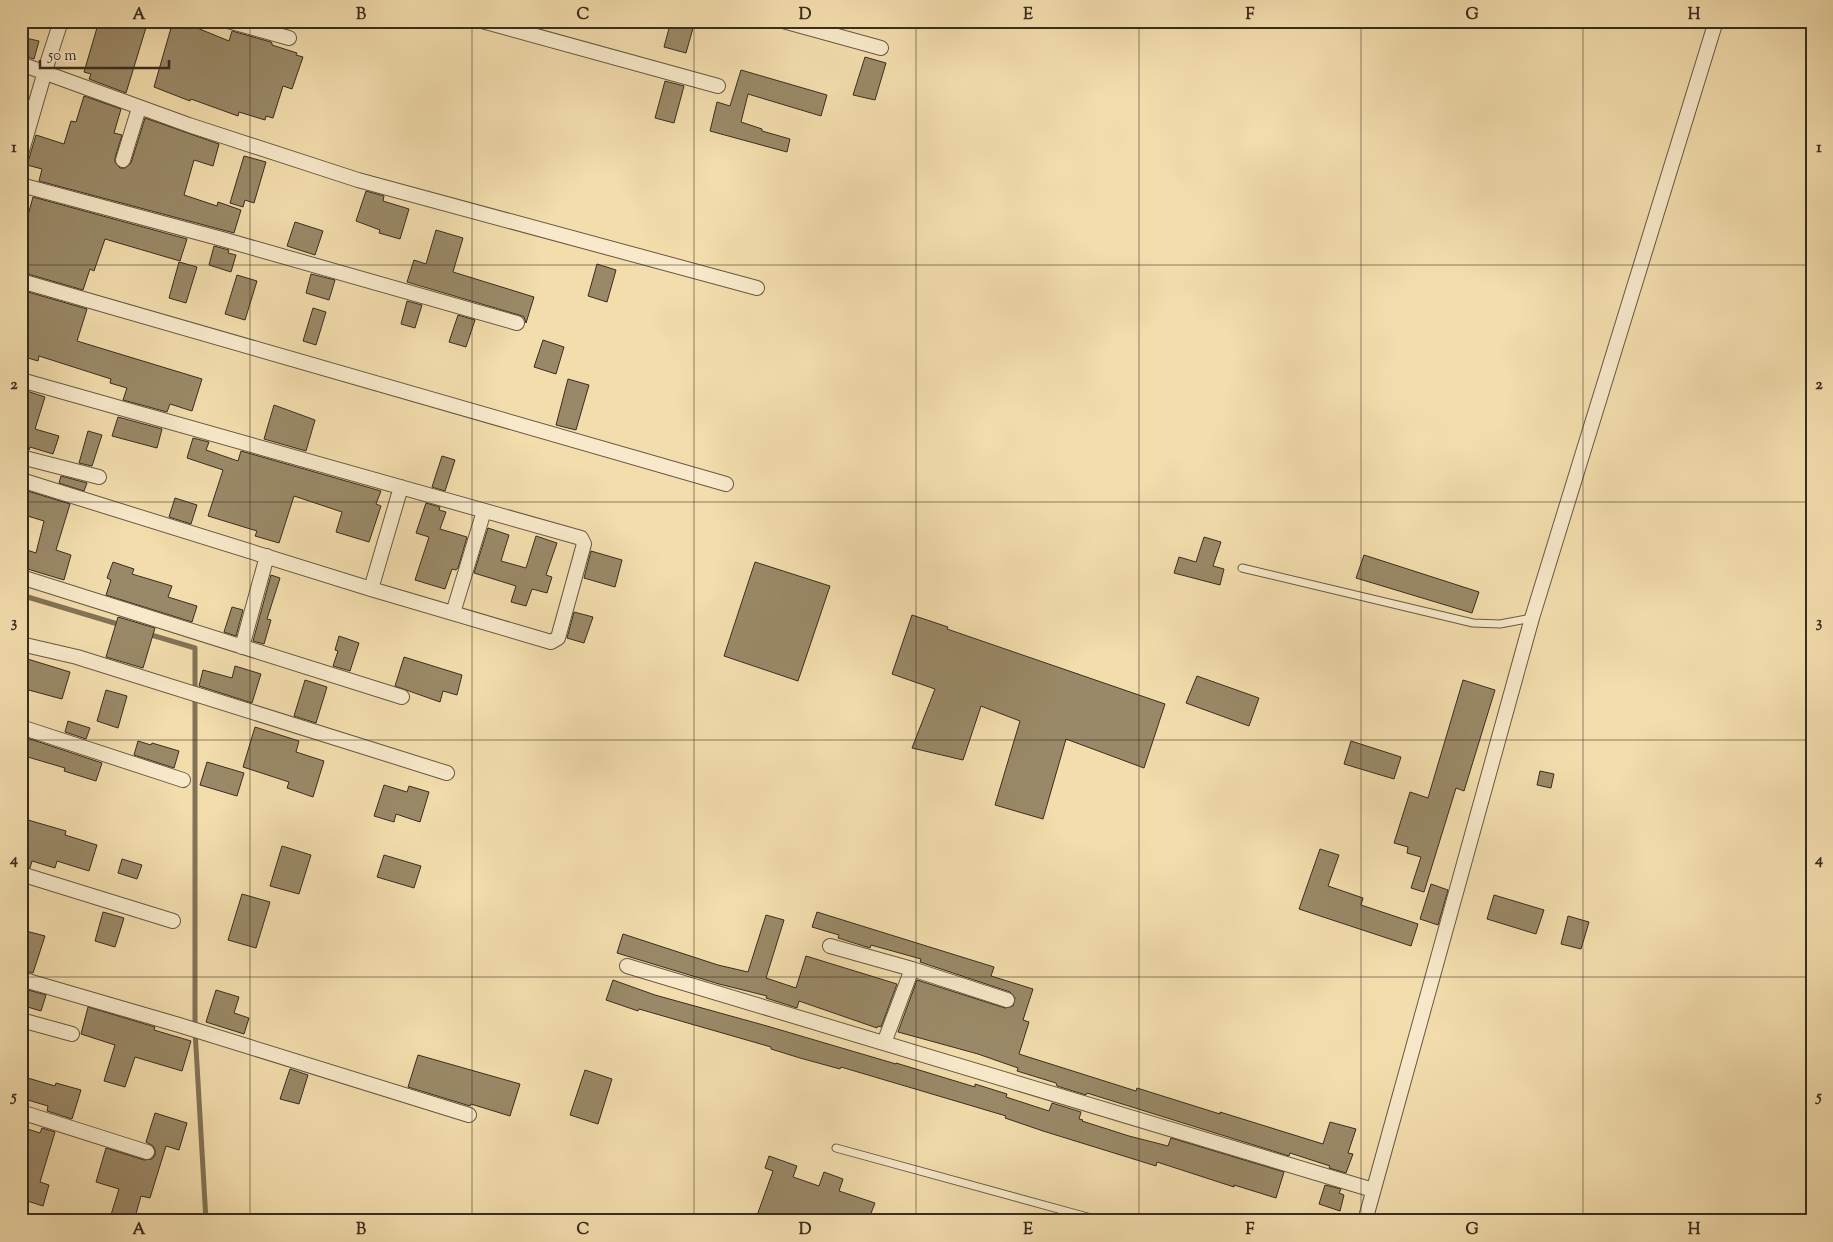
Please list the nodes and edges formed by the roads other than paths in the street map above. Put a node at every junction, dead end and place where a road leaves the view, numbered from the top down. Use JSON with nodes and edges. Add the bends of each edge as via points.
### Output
{"nodes":[{"id":1,"x":61,"y":21,"type":"edge"},
{"id":2,"x":228,"y":21,"type":"edge"},
{"id":3,"x":482,"y":21,"type":"edge"},
{"id":4,"x":783,"y":21,"type":"edge"},
{"id":5,"x":1716,"y":21,"type":"edge"},
{"id":6,"x":288,"y":38,"type":"dead end"},
{"id":7,"x":881,"y":48,"type":"dead end"},
{"id":8,"x":21,"y":64,"type":"edge"},
{"id":9,"x":46,"y":72,"type":"junction"},
{"id":10,"x":718,"y":86,"type":"dead end"},
{"id":11,"x":139,"y":108,"type":"junction"},
{"id":12,"x":25,"y":125,"type":"edge"},
{"id":13,"x":21,"y":154,"type":"edge"},
{"id":14,"x":122,"y":160,"type":"dead end"},
{"id":15,"x":21,"y":185,"type":"edge"},
{"id":16,"x":21,"y":281,"type":"edge"},
{"id":17,"x":756,"y":288,"type":"dead end"},
{"id":18,"x":517,"y":323,"type":"dead end"},
{"id":19,"x":21,"y":380,"type":"edge"},
{"id":20,"x":21,"y":457,"type":"edge"},
{"id":21,"x":99,"y":477,"type":"dead end"},
{"id":22,"x":21,"y":480,"type":"edge"},
{"id":23,"x":726,"y":484,"type":"dead end"},
{"id":24,"x":401,"y":487,"type":"junction"},
{"id":25,"x":484,"y":511,"type":"junction"},
{"id":26,"x":267,"y":556,"type":"junction"},
{"id":27,"x":1242,"y":568,"type":"dead end"},
{"id":28,"x":21,"y":577,"type":"edge"},
{"id":29,"x":371,"y":589,"type":"junction"},
{"id":30,"x":453,"y":613,"type":"junction"},
{"id":31,"x":1532,"y":618,"type":"junction"},
{"id":32,"x":21,"y":644,"type":"edge"},
{"id":33,"x":242,"y":646,"type":"junction"},
{"id":34,"x":402,"y":697,"type":"dead end"},
{"id":35,"x":21,"y":727,"type":"edge"},
{"id":36,"x":447,"y":773,"type":"dead end"},
{"id":37,"x":183,"y":780,"type":"dead end"},
{"id":38,"x":21,"y":874,"type":"edge"},
{"id":39,"x":173,"y":921,"type":"dead end"},
{"id":40,"x":830,"y":946,"type":"dead end"},
{"id":41,"x":627,"y":966,"type":"dead end"},
{"id":42,"x":912,"y":969,"type":"junction"},
{"id":43,"x":21,"y":979,"type":"edge"},
{"id":44,"x":1007,"y":1000,"type":"dead end"},
{"id":45,"x":21,"y":1020,"type":"edge"},
{"id":46,"x":72,"y":1034,"type":"dead end"},
{"id":47,"x":884,"y":1043,"type":"junction"},
{"id":48,"x":21,"y":1112,"type":"edge"},
{"id":49,"x":469,"y":1115,"type":"dead end"},
{"id":50,"x":836,"y":1148,"type":"dead end"},
{"id":51,"x":147,"y":1152,"type":"dead end"},
{"id":52,"x":1374,"y":1190,"type":"junction"},
{"id":53,"x":1102,"y":1221,"type":"edge"},
{"id":54,"x":1365,"y":1221,"type":"edge"}],
"edges":[{"from":1,"to":9,"type":"street"},
{"from":2,"to":6,"type":"street"},
{"from":3,"to":10,"type":"street"},
{"from":4,"to":7,"type":"street"},
{"from":5,"to":31,"type":"street"},
{"from":8,"to":9,"type":"street"},
{"from":9,"to":11,"type":"street"},
{"from":9,"to":12,"type":"street"},
{"from":11,"to":14,"type":"street"},
{"from":11,"to":17,"type":"street","via":[[358,180]]},
{"from":12,"to":13,"type":"street"},
{"from":15,"to":18,"type":"street"},
{"from":16,"to":23,"type":"street"},
{"from":19,"to":24,"type":"street"},
{"from":20,"to":21,"type":"street"},
{"from":22,"to":26,"type":"street"},
{"from":24,"to":25,"type":"street"},
{"from":24,"to":29,"type":"street"},
{"from":25,"to":30,"type":"street"},
{"from":25,"to":30,"type":"street","via":[[584,540],[558,638],[551,642]]},
{"from":26,"to":29,"type":"street"},
{"from":26,"to":33,"type":"street"},
{"from":27,"to":31,"type":"lane","via":[[1474,623],[1500,624]]},
{"from":28,"to":33,"type":"street"},
{"from":29,"to":30,"type":"street"},
{"from":31,"to":52,"type":"street"},
{"from":32,"to":36,"type":"street","via":[[77,657]]},
{"from":33,"to":34,"type":"street"},
{"from":35,"to":37,"type":"street"},
{"from":38,"to":39,"type":"street"},
{"from":40,"to":42,"type":"street"},
{"from":41,"to":47,"type":"street"},
{"from":42,"to":44,"type":"street"},
{"from":42,"to":47,"type":"street"},
{"from":43,"to":49,"type":"street"},
{"from":45,"to":46,"type":"street"},
{"from":47,"to":52,"type":"street"},
{"from":48,"to":51,"type":"street"},
{"from":50,"to":53,"type":"lane"},
{"from":52,"to":54,"type":"street"}]}
